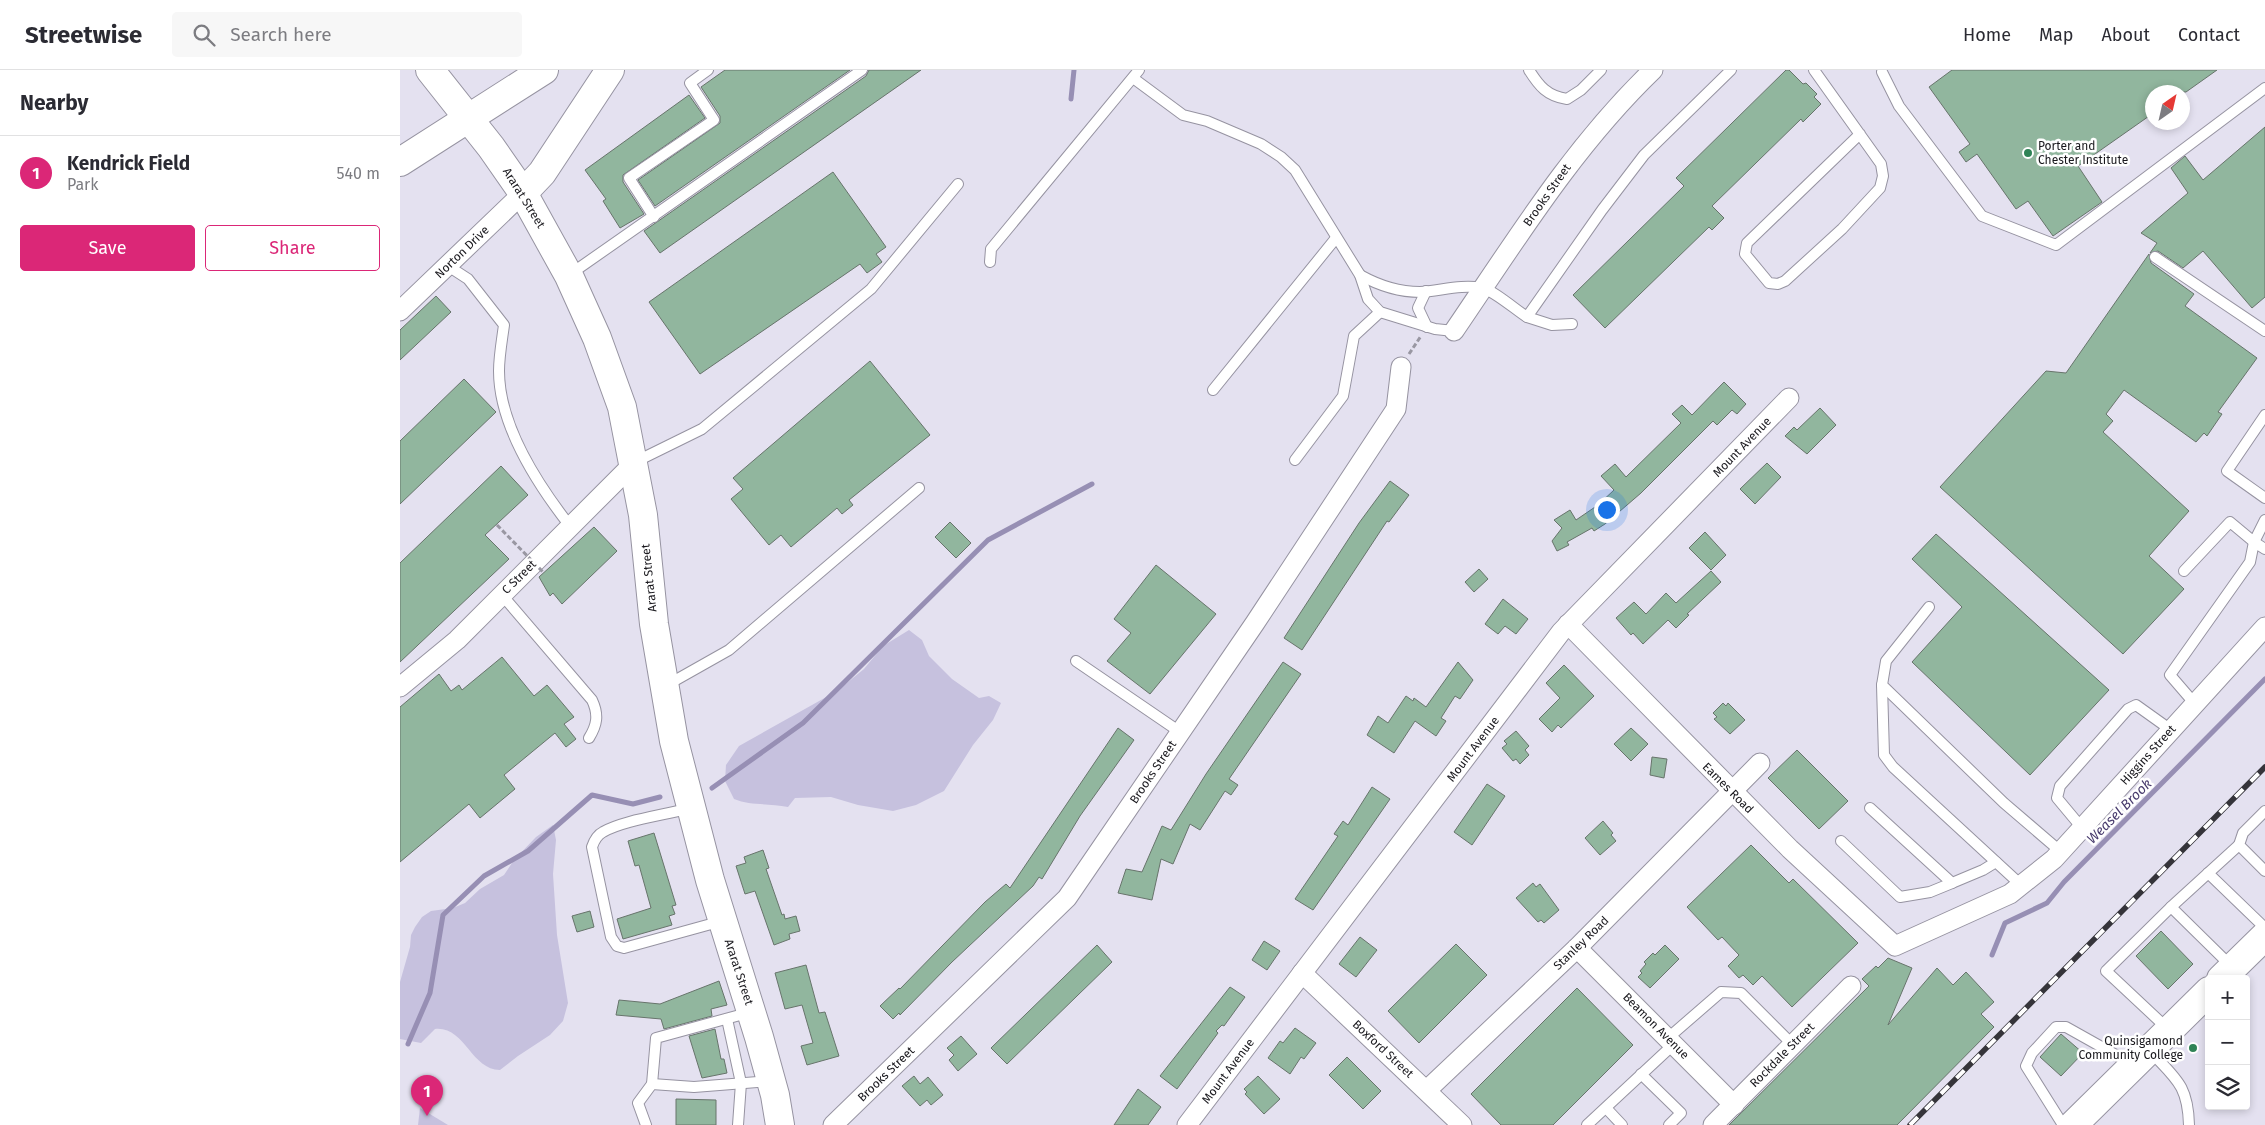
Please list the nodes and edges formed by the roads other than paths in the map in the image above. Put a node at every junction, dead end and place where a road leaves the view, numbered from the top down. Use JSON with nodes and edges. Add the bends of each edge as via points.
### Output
{"nodes":[{"id":1,"x":544,"y":70,"type":"edge"},
{"id":2,"x":610,"y":70,"type":"edge"},
{"id":3,"x":708,"y":70,"type":"edge"},
{"id":4,"x":862,"y":70,"type":"edge"},
{"id":5,"x":1529,"y":70,"type":"edge"},
{"id":6,"x":1601,"y":70,"type":"edge"},
{"id":7,"x":1653,"y":70,"type":"edge"},
{"id":8,"x":1731,"y":70,"type":"edge"},
{"id":9,"x":1814,"y":70,"type":"edge"},
{"id":10,"x":430,"y":71,"type":"edge"},
{"id":11,"x":1881,"y":71,"type":"edge"},
{"id":12,"x":1136,"y":74,"type":"edge"},
{"id":13,"x":2265,"y":88,"type":"edge"},
{"id":14,"x":469,"y":118,"type":"junction"},
{"id":15,"x":1860,"y":134,"type":"junction"},
{"id":16,"x":400,"y":162,"type":"edge"},
{"id":17,"x":958,"y":184,"type":"dead end"},
{"id":18,"x":524,"y":193,"type":"junction"},
{"id":19,"x":654,"y":217,"type":"junction"},
{"id":20,"x":1336,"y":238,"type":"junction"},
{"id":21,"x":2155,"y":256,"type":"dead end"},
{"id":22,"x":990,"y":262,"type":"dead end"},
{"id":23,"x":448,"y":266,"type":"junction"},
{"id":24,"x":1360,"y":275,"type":"junction"},
{"id":25,"x":569,"y":276,"type":"junction"},
{"id":26,"x":1483,"y":288,"type":"junction"},
{"id":27,"x":1426,"y":291,"type":"junction"},
{"id":28,"x":400,"y":311,"type":"edge"},
{"id":29,"x":1380,"y":312,"type":"junction"},
{"id":30,"x":1528,"y":317,"type":"junction"},
{"id":31,"x":1572,"y":324,"type":"dead end"},
{"id":32,"x":1427,"y":327,"type":"junction"},
{"id":33,"x":1454,"y":331,"type":"joint"},
{"id":34,"x":2265,"y":331,"type":"edge"},
{"id":35,"x":1401,"y":367,"type":"road end"},
{"id":36,"x":1213,"y":390,"type":"dead end"},
{"id":37,"x":1789,"y":398,"type":"dead end"},
{"id":38,"x":2265,"y":415,"type":"edge"},
{"id":39,"x":1295,"y":460,"type":"dead end"},
{"id":40,"x":634,"y":463,"type":"junction"},
{"id":41,"x":919,"y":488,"type":"dead end"},
{"id":42,"x":2265,"y":498,"type":"edge"},
{"id":43,"x":2265,"y":520,"type":"edge"},
{"id":44,"x":570,"y":526,"type":"junction"},
{"id":45,"x":2254,"y":542,"type":"junction"},
{"id":46,"x":2265,"y":550,"type":"edge"},
{"id":47,"x":2184,"y":571,"type":"dead end"},
{"id":48,"x":502,"y":595,"type":"junction"},
{"id":49,"x":1929,"y":607,"type":"dead end"},
{"id":50,"x":1568,"y":624,"type":"junction"},
{"id":51,"x":2265,"y":627,"type":"edge"},
{"id":52,"x":1076,"y":661,"type":"dead end"},
{"id":53,"x":1882,"y":685,"type":"junction"},
{"id":54,"x":400,"y":687,"type":"edge"},
{"id":55,"x":664,"y":687,"type":"junction"},
{"id":56,"x":2195,"y":704,"type":"junction"},
{"id":57,"x":2171,"y":730,"type":"junction"},
{"id":58,"x":1180,"y":732,"type":"junction"},
{"id":59,"x":589,"y":738,"type":"dead end"},
{"id":60,"x":1760,"y":763,"type":"dead end"},
{"id":61,"x":1732,"y":792,"type":"junction"},
{"id":62,"x":690,"y":808,"type":"junction"},
{"id":63,"x":1870,"y":808,"type":"dead end"},
{"id":64,"x":2265,"y":811,"type":"edge"},
{"id":65,"x":2082,"y":828,"type":"junction"},
{"id":66,"x":1841,"y":840,"type":"dead end"},
{"id":67,"x":2239,"y":845,"type":"junction"},
{"id":68,"x":2060,"y":851,"type":"junction"},
{"id":69,"x":1996,"y":862,"type":"junction"},
{"id":70,"x":2265,"y":870,"type":"edge"},
{"id":71,"x":2208,"y":873,"type":"junction"},
{"id":72,"x":1952,"y":883,"type":"junction"},
{"id":73,"x":2021,"y":885,"type":"junction"},
{"id":74,"x":2171,"y":907,"type":"junction"},
{"id":75,"x":723,"y":921,"type":"junction"},
{"id":76,"x":2265,"y":928,"type":"edge"},
{"id":77,"x":2265,"y":936,"type":"edge"},
{"id":78,"x":1895,"y":946,"type":"joint"},
{"id":79,"x":1577,"y":948,"type":"junction"},
{"id":80,"x":1302,"y":973,"type":"junction"},
{"id":81,"x":2227,"y":973,"type":"edge"},
{"id":82,"x":1851,"y":986,"type":"dead end"},
{"id":83,"x":2205,"y":995,"type":"edge"},
{"id":84,"x":739,"y":1015,"type":"junction"},
{"id":85,"x":2170,"y":1030,"type":"junction"},
{"id":86,"x":1671,"y":1041,"type":"junction"},
{"id":87,"x":1792,"y":1045,"type":"junction"},
{"id":88,"x":2142,"y":1058,"type":"junction"},
{"id":89,"x":1641,"y":1074,"type":"junction"},
{"id":90,"x":772,"y":1081,"type":"junction"},
{"id":91,"x":652,"y":1084,"type":"junction"},
{"id":92,"x":741,"y":1084,"type":"junction"},
{"id":93,"x":1427,"y":1090,"type":"junction"},
{"id":94,"x":1734,"y":1105,"type":"junction"},
{"id":95,"x":1606,"y":1108,"type":"junction"},
{"id":96,"x":778,"y":1116,"type":"edge"},
{"id":97,"x":646,"y":1125,"type":"edge"},
{"id":98,"x":738,"y":1125,"type":"edge"},
{"id":99,"x":800,"y":1125,"type":"edge"},
{"id":100,"x":833,"y":1125,"type":"edge"},
{"id":101,"x":1187,"y":1125,"type":"edge"},
{"id":102,"x":1462,"y":1125,"type":"edge"},
{"id":103,"x":1587,"y":1125,"type":"edge"},
{"id":104,"x":1622,"y":1125,"type":"edge"},
{"id":105,"x":1669,"y":1125,"type":"edge"},
{"id":106,"x":1713,"y":1125,"type":"edge"},
{"id":107,"x":2063,"y":1125,"type":"edge"},
{"id":108,"x":2073,"y":1125,"type":"edge"},
{"id":109,"x":2190,"y":1125,"type":"edge"}],
"edges":[{"from":1,"to":14,"type":"main road"},
{"from":2,"to":18,"type":"main road","via":[[542,173]]},
{"from":3,"to":19,"type":"lane","via":[[690,83],[714,120],[629,178]]},
{"from":4,"to":19,"type":"lane"},
{"from":5,"to":6,"type":"lane","via":[[1539,86],[1553,97],[1567,99]]},
{"from":7,"to":26,"type":"street","name":"Brooks Street","via":[[1583,146]]},
{"from":8,"to":30,"type":"lane","via":[[1644,155]]},
{"from":9,"to":15,"type":"lane"},
{"from":10,"to":14,"type":"main road","name":"Ararat Street"},
{"from":11,"to":13,"type":"lane","via":[[1899,106],[1982,216],[2056,245]]},
{"from":12,"to":20,"type":"lane","via":[[1183,115],[1207,121],[1280,156],[1295,170]]},
{"from":12,"to":22,"type":"lane","via":[[991,249]]},
{"from":14,"to":16,"type":"main road"},
{"from":14,"to":18,"type":"main road","name":"Ararat Street"},
{"from":15,"to":15,"type":"lane","via":[[1881,164],[1880,188],[1842,229],[1785,281],[1769,283],[1745,254],[1747,244]]},
{"from":17,"to":40,"type":"lane","via":[[871,289],[702,429]]},
{"from":18,"to":23,"type":"street","name":"Norton Drive"},
{"from":18,"to":25,"type":"main road","name":"Ararat Street"},
{"from":19,"to":25,"type":"lane"},
{"from":20,"to":24,"type":"lane"},
{"from":20,"to":36,"type":"lane"},
{"from":21,"to":34,"type":"lane"},
{"from":23,"to":28,"type":"street","name":"Norton Drive"},
{"from":23,"to":44,"type":"lane","via":[[468,279],[504,325],[499,372],[506,418],[544,494]]},
{"from":24,"to":27,"type":"lane","via":[[1398,290]]},
{"from":24,"to":29,"type":"lane","via":[[1368,299]]},
{"from":25,"to":40,"type":"main road","name":"Ararat Street","via":[[597,338],[622,407]]},
{"from":26,"to":27,"type":"lane"},
{"from":26,"to":30,"type":"lane"},
{"from":26,"to":33,"type":"street","name":"Brooks Street"},
{"from":27,"to":32,"type":"lane","via":[[1418,308]]},
{"from":29,"to":32,"type":"lane"},
{"from":29,"to":39,"type":"lane","via":[[1354,336],[1343,396]]},
{"from":30,"to":31,"type":"lane","via":[[1552,325]]},
{"from":32,"to":33,"type":"lane"},
{"from":35,"to":58,"type":"street","name":"Brooks Street","via":[[1396,409]]},
{"from":37,"to":50,"type":"street","name":"Mount Avenue"},
{"from":38,"to":42,"type":"lane","via":[[2227,471]]},
{"from":40,"to":44,"type":"street","name":"C Street"},
{"from":40,"to":55,"type":"main road","name":"Ararat Street"},
{"from":41,"to":55,"type":"lane","via":[[728,650]]},
{"from":43,"to":45,"type":"lane"},
{"from":44,"to":48,"type":"street","name":"C Street"},
{"from":45,"to":46,"type":"lane"},
{"from":45,"to":47,"type":"lane","via":[[2230,522]]},
{"from":45,"to":56,"type":"lane","via":[[2250,562],[2170,676]]},
{"from":48,"to":54,"type":"street","name":"C Street","via":[[457,640]]},
{"from":48,"to":59,"type":"lane","via":[[592,700],[597,715]]},
{"from":49,"to":53,"type":"lane","via":[[1886,661]]},
{"from":50,"to":61,"type":"street","name":"Eames Road"},
{"from":50,"to":80,"type":"street","name":"Mount Avenue"},
{"from":51,"to":56,"type":"street","name":"Higgins Street"},
{"from":52,"to":58,"type":"lane"},
{"from":53,"to":68,"type":"lane","via":[[2004,804]]},
{"from":53,"to":69,"type":"lane","via":[[1884,755]]},
{"from":55,"to":62,"type":"main road","name":"Ararat Street"},
{"from":56,"to":57,"type":"street","name":"Higgins Street"},
{"from":57,"to":65,"type":"street","name":"Higgins Street"},
{"from":57,"to":65,"type":"lane","via":[[2136,706],[2128,708],[2060,786],[2057,798]]},
{"from":58,"to":100,"type":"street","name":"Brooks Street","via":[[1067,898]]},
{"from":60,"to":61,"type":"street","name":"Stanley Road"},
{"from":61,"to":78,"type":"street","name":"Eames Road"},
{"from":61,"to":79,"type":"street","name":"Stanley Road"},
{"from":62,"to":75,"type":"main road","name":"Ararat Street"},
{"from":62,"to":75,"type":"lane","via":[[615,827],[602,832],[595,840],[592,847],[611,936],[617,946],[624,948]]},
{"from":63,"to":72,"type":"lane"},
{"from":64,"to":67,"type":"lane","via":[[2243,833]]},
{"from":65,"to":68,"type":"street","name":"Higgins Street"},
{"from":66,"to":72,"type":"lane","via":[[1900,897],[1930,892]]},
{"from":67,"to":70,"type":"lane"},
{"from":67,"to":71,"type":"lane"},
{"from":68,"to":73,"type":"street","name":"Higgins Street"},
{"from":69,"to":72,"type":"lane"},
{"from":69,"to":73,"type":"lane"},
{"from":71,"to":74,"type":"lane"},
{"from":71,"to":76,"type":"lane"},
{"from":73,"to":78,"type":"street","name":"Higgins Street","via":[[2010,894]]},
{"from":74,"to":81,"type":"lane"},
{"from":74,"to":85,"type":"lane","via":[[2106,971]]},
{"from":75,"to":84,"type":"main road","name":"Ararat Street"},
{"from":77,"to":81,"type":"main road"},
{"from":79,"to":86,"type":"street","name":"Beamon Avenue"},
{"from":79,"to":93,"type":"street","name":"Stanley Road"},
{"from":80,"to":93,"type":"street","name":"Boxford Street"},
{"from":80,"to":101,"type":"street","name":"Mount Avenue"},
{"from":82,"to":87,"type":"street","name":"Rockdale Street"},
{"from":83,"to":85,"type":"main road"},
{"from":84,"to":90,"type":"main road","name":"Ararat Street"},
{"from":84,"to":91,"type":"lane","via":[[656,1038]]},
{"from":84,"to":92,"type":"lane"},
{"from":85,"to":88,"type":"main road"},
{"from":86,"to":87,"type":"lane","via":[[1721,992],[1741,993]]},
{"from":86,"to":89,"type":"lane"},
{"from":86,"to":94,"type":"street","name":"Beamon Avenue"},
{"from":87,"to":94,"type":"street","name":"Rockdale Street"},
{"from":88,"to":107,"type":"lane","via":[[2066,1028],[2056,1028],[2032,1053],[2026,1066]]},
{"from":88,"to":108,"type":"main road"},
{"from":88,"to":109,"type":"lane","via":[[2184,1087]]},
{"from":89,"to":95,"type":"lane"},
{"from":89,"to":105,"type":"lane","via":[[1681,1113]]},
{"from":90,"to":92,"type":"lane"},
{"from":90,"to":96,"type":"main road","name":"Ararat Street"},
{"from":91,"to":92,"type":"lane","via":[[694,1087]]},
{"from":91,"to":97,"type":"lane","via":[[638,1103]]},
{"from":92,"to":98,"type":"lane"},
{"from":93,"to":102,"type":"street","name":"Boxford Street"},
{"from":94,"to":106,"type":"street","name":"Rockdale Street"},
{"from":95,"to":103,"type":"lane"},
{"from":95,"to":104,"type":"lane"},
{"from":96,"to":99,"type":"main road"}]}
